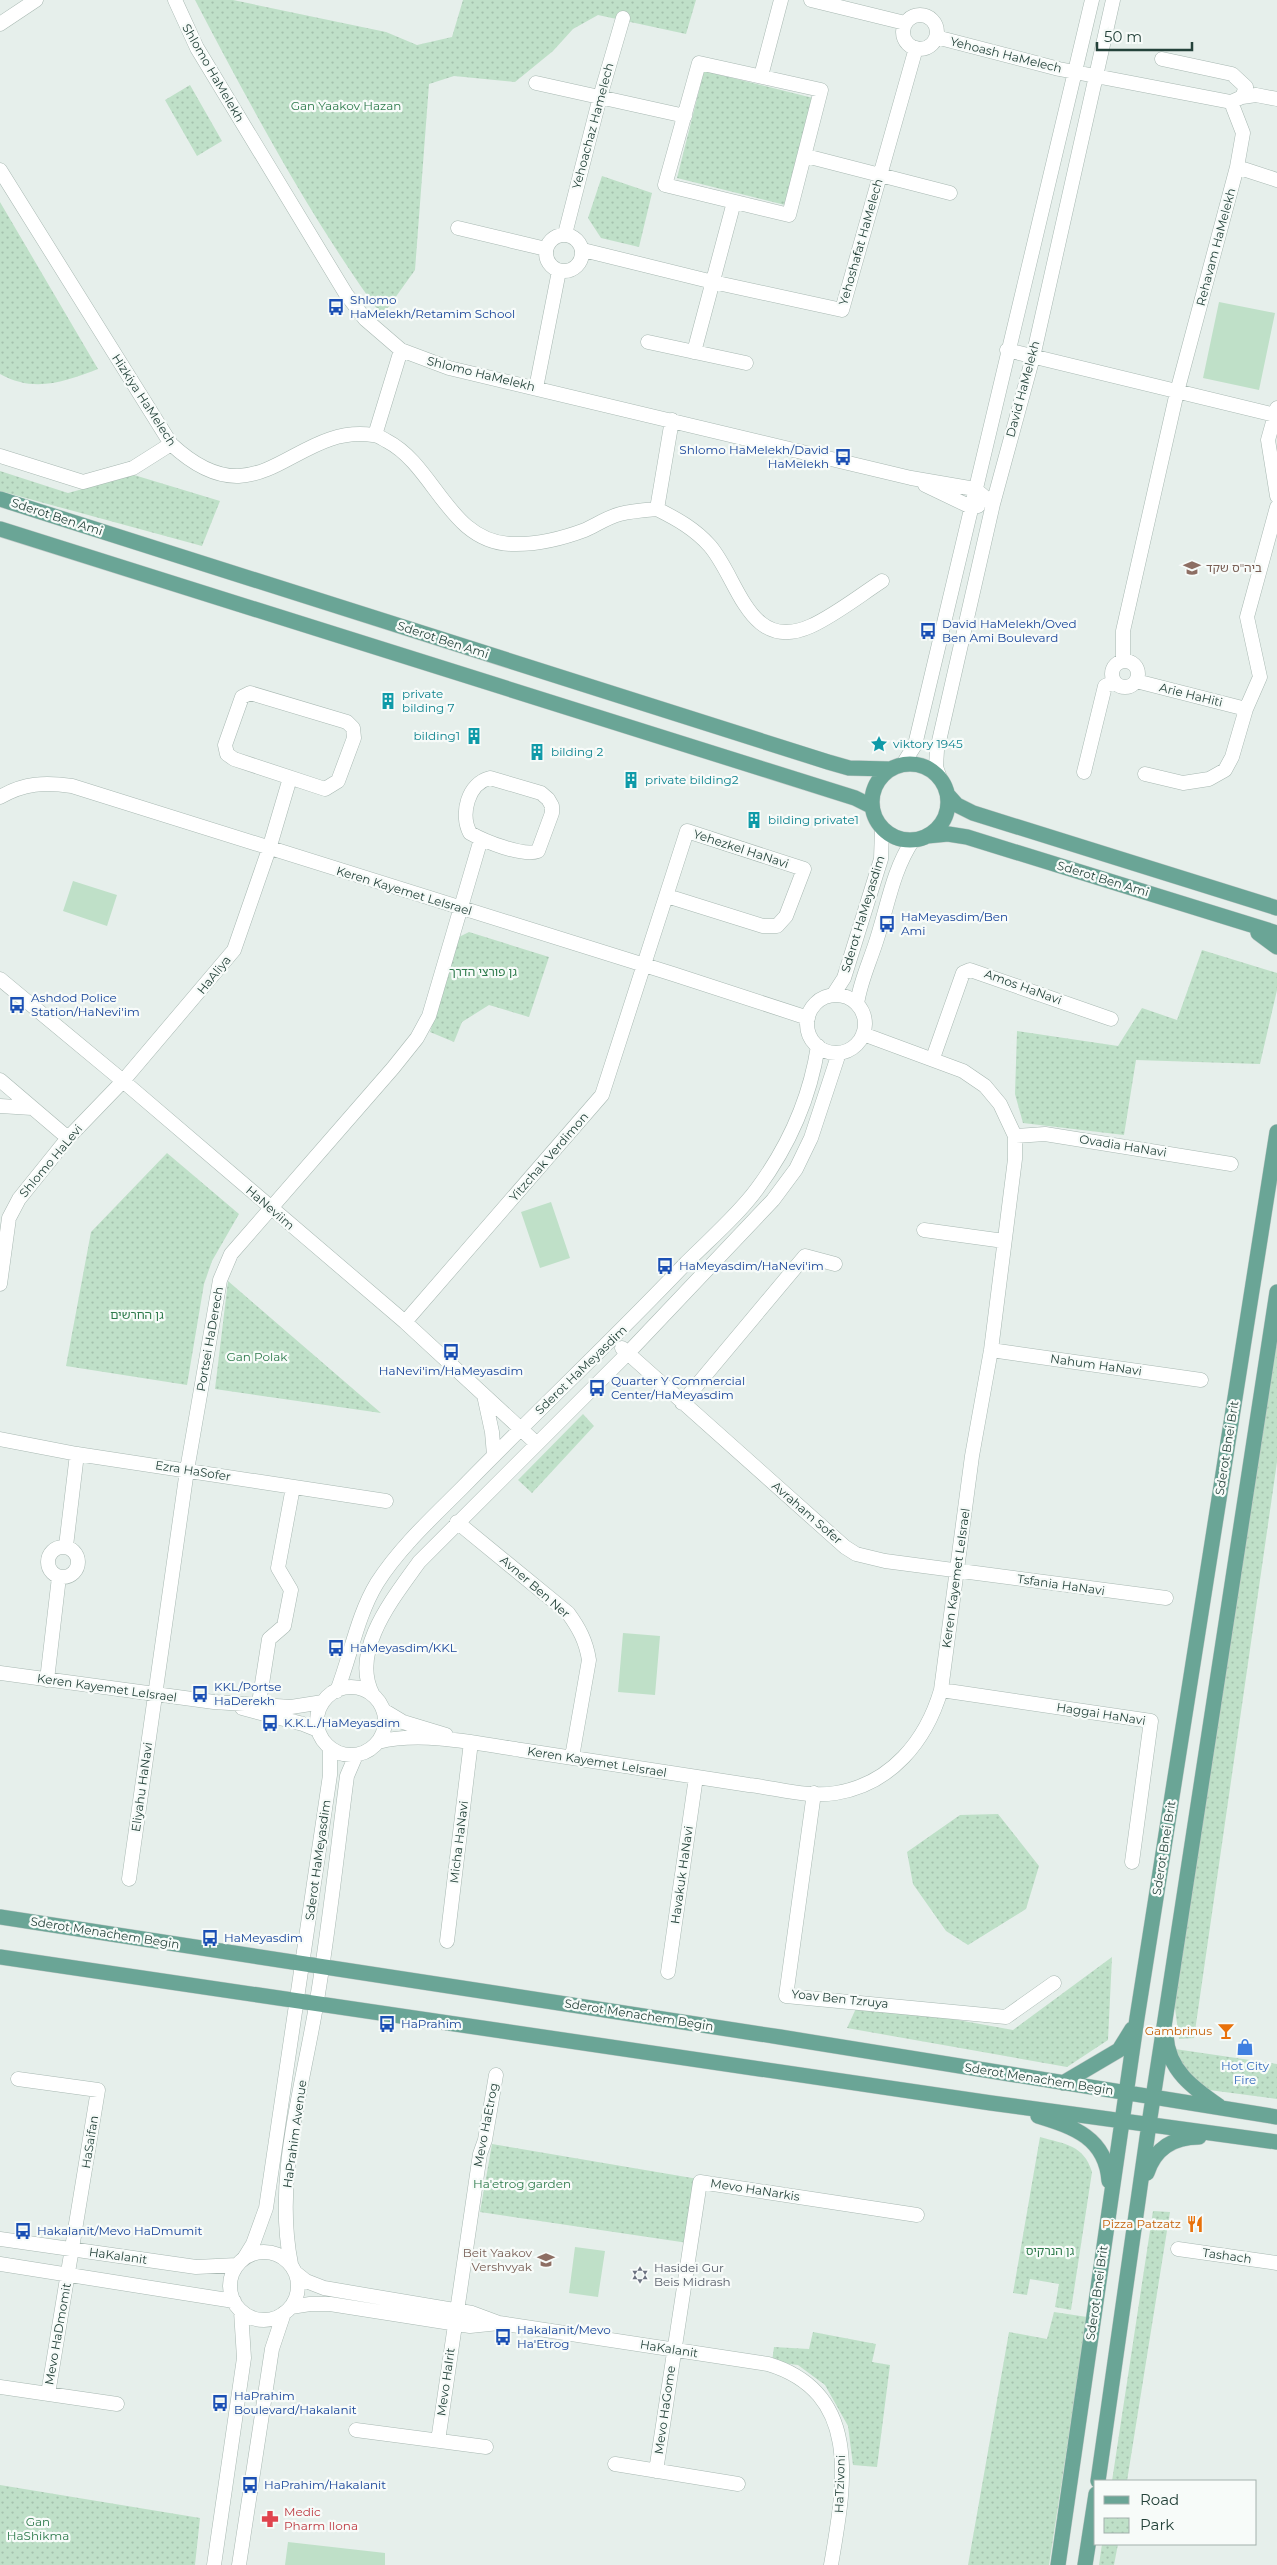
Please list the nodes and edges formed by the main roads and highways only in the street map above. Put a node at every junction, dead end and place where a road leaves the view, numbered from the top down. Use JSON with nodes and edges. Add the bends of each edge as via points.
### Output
{"nodes":[{"id":1,"x":0,"y":499,"type":"edge"},
{"id":2,"x":0,"y":529,"type":"edge"},
{"id":3,"x":889,"y":769,"type":"junction"},
{"id":4,"x":948,"y":795,"type":"junction"},
{"id":5,"x":871,"y":806,"type":"junction"},
{"id":6,"x":920,"y":838,"type":"junction"},
{"id":7,"x":1277,"y":899,"type":"edge"},
{"id":8,"x":1256,"y":901,"type":"junction"},
{"id":9,"x":1277,"y":908,"type":"edge"},
{"id":10,"x":1238,"y":921,"type":"junction"},
{"id":11,"x":1277,"y":934,"type":"edge"},
{"id":12,"x":1277,"y":947,"type":"edge"},
{"id":13,"x":1277,"y":1132,"type":"edge"},
{"id":14,"x":1277,"y":1292,"type":"edge"},
{"id":15,"x":0,"y":1917,"type":"edge"},
{"id":16,"x":0,"y":1957,"type":"edge"},
{"id":17,"x":1138,"y":2018,"type":"junction"},
{"id":18,"x":1165,"y":2020,"type":"junction"},
{"id":19,"x":1063,"y":2083,"type":"junction"},
{"id":20,"x":1126,"y":2093,"type":"junction"},
{"id":21,"x":1153,"y":2098,"type":"junction"},
{"id":22,"x":991,"y":2103,"type":"junction"},
{"id":23,"x":1222,"y":2108,"type":"junction"},
{"id":24,"x":1277,"y":2117,"type":"edge"},
{"id":25,"x":1122,"y":2120,"type":"junction"},
{"id":26,"x":1149,"y":2124,"type":"junction"},
{"id":27,"x":1239,"y":2136,"type":"junction"},
{"id":28,"x":1277,"y":2142,"type":"edge"},
{"id":29,"x":1111,"y":2198,"type":"junction"},
{"id":30,"x":1138,"y":2201,"type":"junction"},
{"id":31,"x":1098,"y":2480,"type":"edge"},
{"id":32,"x":1094,"y":2507,"type":"edge"},
{"id":33,"x":1058,"y":2565,"type":"edge"},
{"id":34,"x":1085,"y":2565,"type":"edge"}],
"edges":[{"from":1,"to":3,"type":"main road","name":"Sderot Ben Ami","via":[[828,762],[849,768]]},
{"from":2,"to":5,"type":"main road","via":[[856,798]]},
{"from":3,"to":4,"type":"main road","via":[[904,764],[924,766],[940,778]]},
{"from":3,"to":5,"type":"main road","via":[[877,781]]},
{"from":4,"to":6,"type":"main road","via":[[942,823]]},
{"from":4,"to":8,"type":"main road","name":"Sderot Ben Ami","via":[[957,805],[973,813]]},
{"from":5,"to":6,"type":"main road","via":[[882,829],[896,838]]},
{"from":6,"to":10,"type":"main road","name":"Sderot Ben Ami","via":[[948,834],[967,837]]},
{"from":7,"to":8,"type":"main road"},
{"from":8,"to":9,"type":"main road","name":"Sderot Ben Ami"},
{"from":10,"to":11,"type":"main road","name":"Sderot Ben Ami"},
{"from":10,"to":12,"type":"main road"},
{"from":13,"to":17,"type":"main road","name":"Sderot Bnei Brit"},
{"from":14,"to":18,"type":"main road","name":"Sderot Bnei Brit"},
{"from":15,"to":19,"type":"main road","name":"Sderot Menachem Begin"},
{"from":16,"to":22,"type":"main road"},
{"from":17,"to":19,"type":"main road","via":[[1119,2050]]},
{"from":17,"to":20,"type":"main road","name":"Sderot Bnei Brit"},
{"from":18,"to":21,"type":"main road","name":"Sderot Bnei Brit"},
{"from":18,"to":23,"type":"main road","via":[[1167,2047],[1178,2071],[1195,2089]]},
{"from":19,"to":20,"type":"main road","name":"Sderot Menachem Begin"},
{"from":20,"to":21,"type":"main road","name":"Sderot Menachem Begin"},
{"from":20,"to":25,"type":"main road","name":"Sderot Bnei Brit"},
{"from":21,"to":23,"type":"main road","name":"Sderot Menachem Begin"},
{"from":21,"to":26,"type":"main road","name":"Sderot Bnei Brit"},
{"from":22,"to":25,"type":"main road"},
{"from":22,"to":29,"type":"main road","via":[[1053,2121],[1090,2138],[1105,2160]]},
{"from":23,"to":24,"type":"main road","name":"Sderot Menachem Begin"},
{"from":25,"to":26,"type":"main road"},
{"from":25,"to":29,"type":"main road","name":"Sderot Bnei Brit"},
{"from":26,"to":27,"type":"main road"},
{"from":26,"to":30,"type":"main road","name":"Sderot Bnei Brit"},
{"from":27,"to":28,"type":"main road"},
{"from":27,"to":30,"type":"main road","via":[[1192,2137],[1168,2143],[1150,2163]]},
{"from":29,"to":33,"type":"main road","name":"Sderot Bnei Brit"},
{"from":30,"to":31,"type":"main road","name":"Sderot Bnei Brit"},
{"from":32,"to":34,"type":"main road"}]}
